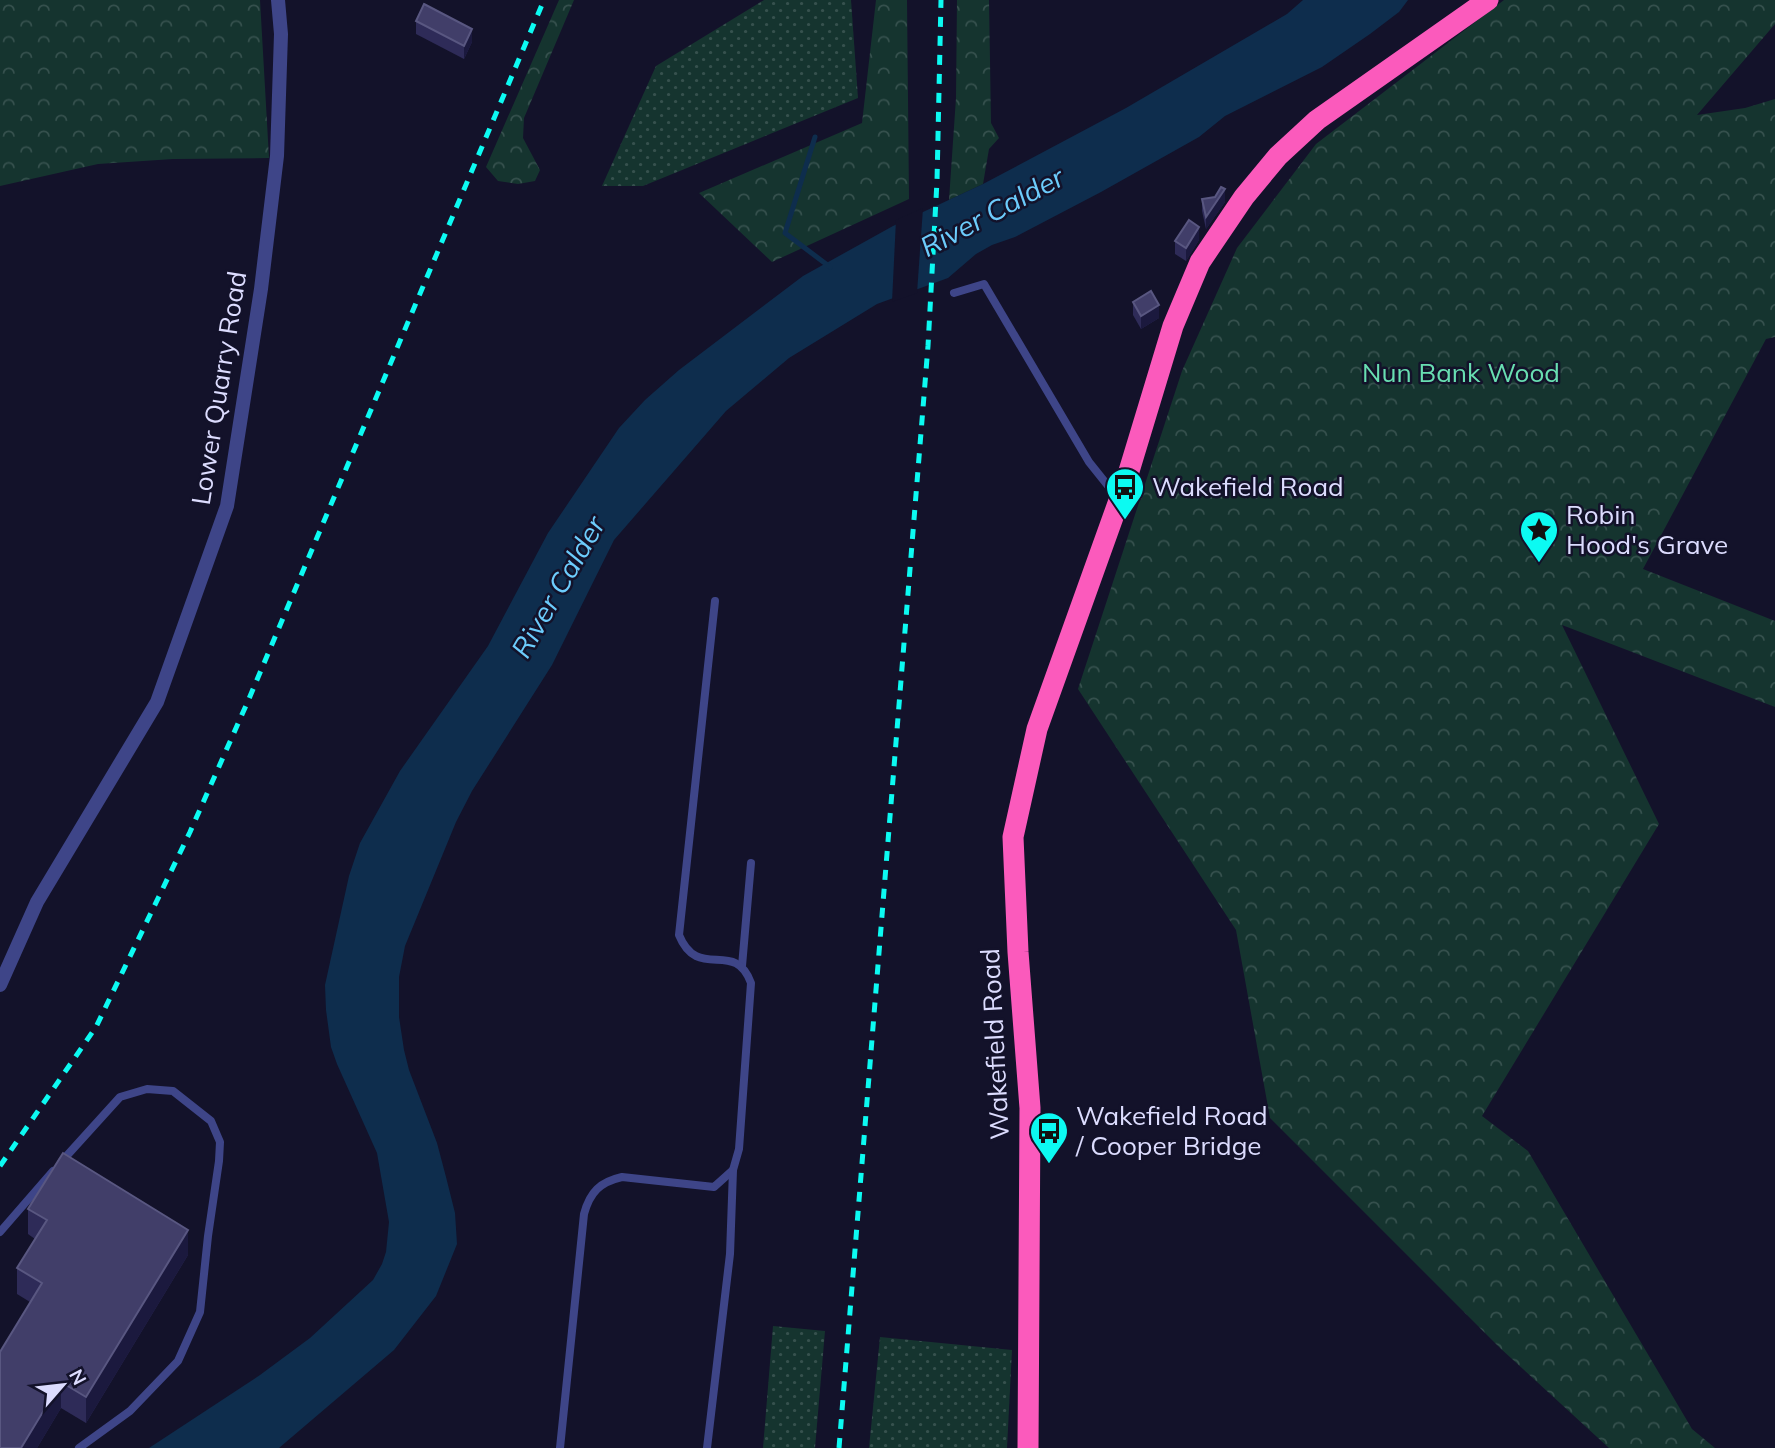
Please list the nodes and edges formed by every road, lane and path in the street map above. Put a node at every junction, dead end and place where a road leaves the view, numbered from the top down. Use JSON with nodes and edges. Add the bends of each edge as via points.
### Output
{"nodes":[{"id":1,"x":278,"y":0,"type":"edge"},
{"id":2,"x":1488,"y":0,"type":"edge"},
{"id":3,"x":954,"y":293,"type":"dead end"},
{"id":4,"x":1119,"y":499,"type":"junction"},
{"id":5,"x":715,"y":601,"type":"dead end"},
{"id":6,"x":751,"y":863,"type":"dead end"},
{"id":7,"x":742,"y":966,"type":"junction"},
{"id":8,"x":0,"y":985,"type":"edge"},
{"id":9,"x":733,"y":1170,"type":"junction"},
{"id":10,"x":0,"y":1231,"type":"edge"},
{"id":11,"x":79,"y":1448,"type":"edge"},
{"id":12,"x":559,"y":1448,"type":"edge"},
{"id":13,"x":707,"y":1448,"type":"edge"},
{"id":14,"x":1028,"y":1448,"type":"edge"}],
"edges":[{"from":1,"to":8,"type":"street","name":"Lower Quarry Road","via":[[277,156],[227,506],[157,702],[37,902]]},
{"from":2,"to":4,"type":"highway","name":"Wakefield Road","via":[[1317,120],[1278,156],[1244,197],[1200,262],[1173,326]]},
{"from":3,"to":4,"type":"lane","via":[[984,284],[1089,462]]},
{"from":4,"to":14,"type":"highway","name":"Wakefield Road","via":[[1037,729],[1013,837],[1030,1108]]},
{"from":5,"to":7,"type":"lane","via":[[679,934],[690,954]]},
{"from":6,"to":7,"type":"lane"},
{"from":7,"to":9,"type":"lane","via":[[752,994],[739,1149]]},
{"from":9,"to":12,"type":"lane","via":[[714,1186],[622,1177],[595,1189],[584,1214]]},
{"from":9,"to":13,"type":"lane","via":[[730,1254]]},
{"from":10,"to":11,"type":"lane","via":[[120,1097],[147,1089],[173,1091],[211,1121],[219,1142],[219,1161],[200,1312],[178,1361],[130,1411]]}]}
